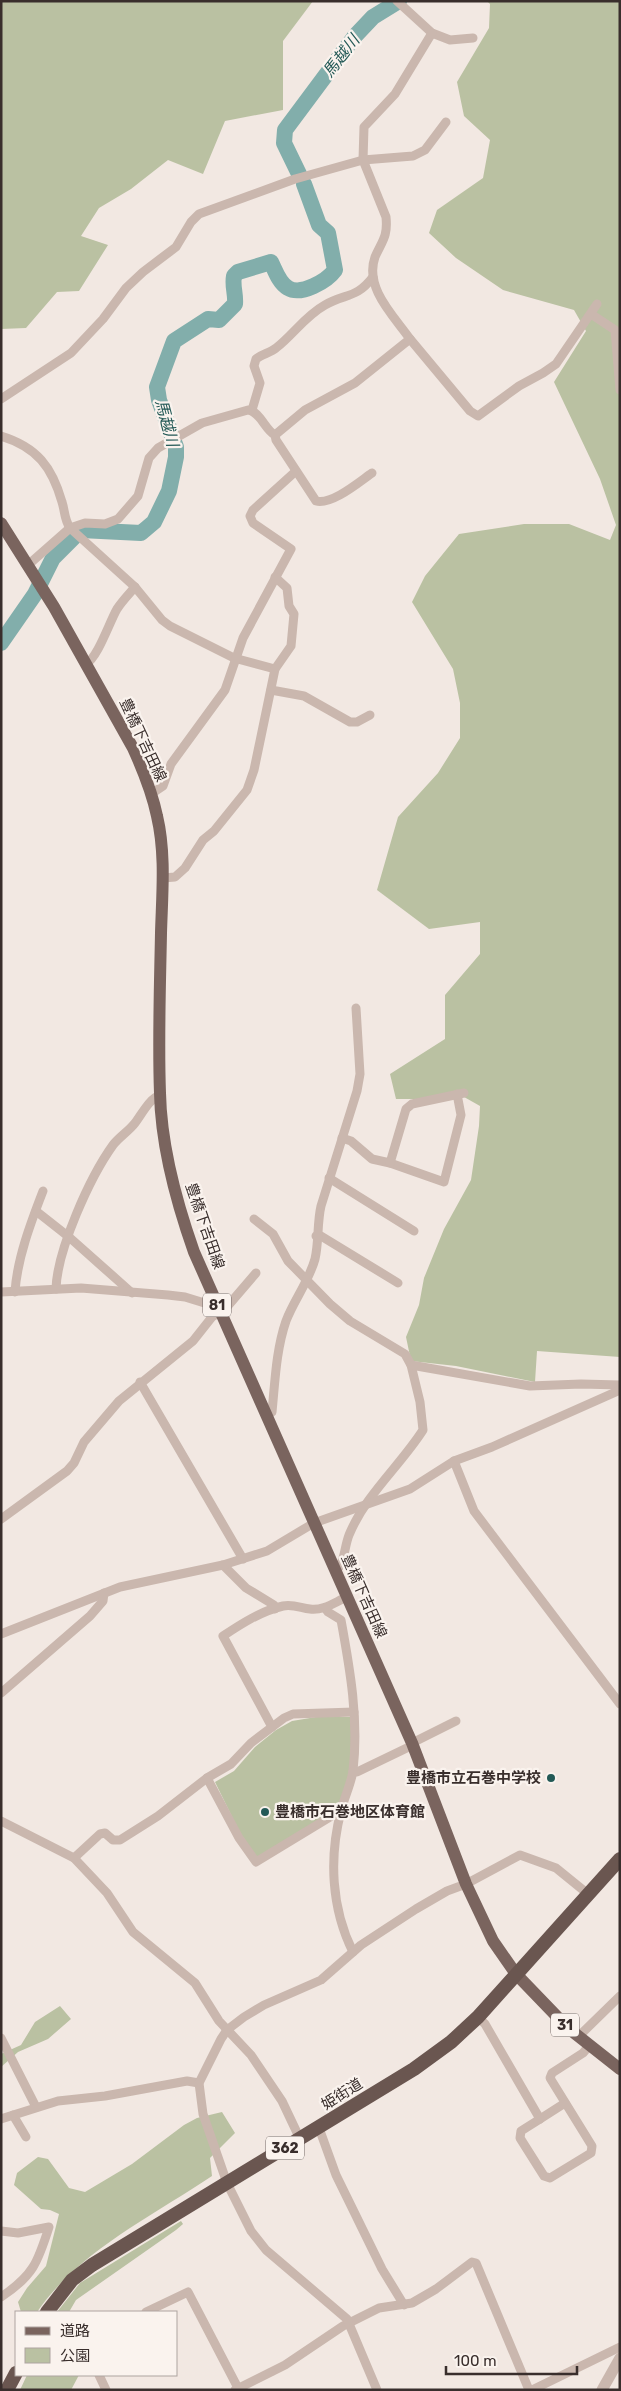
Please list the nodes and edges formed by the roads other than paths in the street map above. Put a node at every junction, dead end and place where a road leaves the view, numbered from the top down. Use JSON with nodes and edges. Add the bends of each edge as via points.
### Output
{"nodes":[{"id":1,"x":399,"y":4,"type":"edge"},
{"id":2,"x":432,"y":33,"type":"junction"},
{"id":3,"x":474,"y":38,"type":"dead end"},
{"id":4,"x":446,"y":122,"type":"dead end"},
{"id":5,"x":364,"y":160,"type":"junction"},
{"id":6,"x":374,"y":277,"type":"junction"},
{"id":7,"x":597,"y":304,"type":"dead end"},
{"id":8,"x":591,"y":314,"type":"junction"},
{"id":9,"x":410,"y":339,"type":"junction"},
{"id":10,"x":620,"y":390,"type":"edge"},
{"id":11,"x":1,"y":399,"type":"edge"},
{"id":12,"x":252,"y":410,"type":"junction"},
{"id":13,"x":275,"y":435,"type":"junction"},
{"id":14,"x":1,"y":436,"type":"edge"},
{"id":15,"x":296,"y":471,"type":"junction"},
{"id":16,"x":372,"y":473,"type":"dead end"},
{"id":17,"x":1,"y":523,"type":"edge"},
{"id":18,"x":74,"y":532,"type":"junction"},
{"id":19,"x":29,"y":566,"type":"junction"},
{"id":20,"x":275,"y":576,"type":"junction"},
{"id":21,"x":135,"y":587,"type":"junction"},
{"id":22,"x":234,"y":658,"type":"junction"},
{"id":23,"x":86,"y":664,"type":"junction"},
{"id":24,"x":275,"y":670,"type":"junction"},
{"id":25,"x":271,"y":690,"type":"junction"},
{"id":26,"x":370,"y":715,"type":"dead end"},
{"id":27,"x":151,"y":794,"type":"junction"},
{"id":28,"x":163,"y":878,"type":"junction"},
{"id":29,"x":356,"y":1008,"type":"dead end"},
{"id":30,"x":160,"y":1095,"type":"junction"},
{"id":31,"x":342,"y":1138,"type":"junction"},
{"id":32,"x":390,"y":1163,"type":"junction"},
{"id":33,"x":329,"y":1178,"type":"junction"},
{"id":34,"x":44,"y":1191,"type":"dead end"},
{"id":35,"x":36,"y":1212,"type":"junction"},
{"id":36,"x":254,"y":1219,"type":"dead end"},
{"id":37,"x":414,"y":1231,"type":"dead end"},
{"id":38,"x":316,"y":1236,"type":"junction"},
{"id":39,"x":69,"y":1237,"type":"junction"},
{"id":40,"x":256,"y":1274,"type":"dead end"},
{"id":41,"x":306,"y":1281,"type":"junction"},
{"id":42,"x":398,"y":1283,"type":"dead end"},
{"id":43,"x":56,"y":1290,"type":"junction"},
{"id":44,"x":1,"y":1292,"type":"edge"},
{"id":45,"x":15,"y":1292,"type":"junction"},
{"id":46,"x":132,"y":1293,"type":"junction"},
{"id":47,"x":218,"y":1308,"type":"junction"},
{"id":48,"x":411,"y":1365,"type":"junction"},
{"id":49,"x":140,"y":1382,"type":"junction"},
{"id":50,"x":620,"y":1385,"type":"edge"},
{"id":51,"x":620,"y":1390,"type":"edge"},
{"id":52,"x":266,"y":1416,"type":"junction"},
{"id":53,"x":454,"y":1461,"type":"junction"},
{"id":54,"x":364,"y":1506,"type":"junction"},
{"id":55,"x":1,"y":1519,"type":"edge"},
{"id":56,"x":314,"y":1523,"type":"junction"},
{"id":57,"x":243,"y":1559,"type":"junction"},
{"id":58,"x":223,"y":1564,"type":"junction"},
{"id":59,"x":336,"y":1571,"type":"junction"},
{"id":60,"x":104,"y":1593,"type":"junction"},
{"id":61,"x":347,"y":1597,"type":"junction"},
{"id":62,"x":325,"y":1608,"type":"junction"},
{"id":63,"x":275,"y":1609,"type":"junction"},
{"id":64,"x":1,"y":1634,"type":"edge"},
{"id":65,"x":1,"y":1693,"type":"edge"},
{"id":66,"x":620,"y":1704,"type":"edge"},
{"id":67,"x":354,"y":1712,"type":"junction"},
{"id":68,"x":456,"y":1721,"type":"dead end"},
{"id":69,"x":272,"y":1727,"type":"junction"},
{"id":70,"x":412,"y":1744,"type":"junction"},
{"id":71,"x":353,"y":1771,"type":"junction"},
{"id":72,"x":207,"y":1778,"type":"junction"},
{"id":73,"x":340,"y":1811,"type":"junction"},
{"id":74,"x":1,"y":1821,"type":"edge"},
{"id":75,"x":74,"y":1858,"type":"junction"},
{"id":76,"x":620,"y":1859,"type":"edge"},
{"id":77,"x":466,"y":1884,"type":"junction"},
{"id":78,"x":588,"y":1894,"type":"junction"},
{"id":79,"x":353,"y":1952,"type":"junction"},
{"id":80,"x":516,"y":1974,"type":"junction"},
{"id":81,"x":620,"y":1996,"type":"edge"},
{"id":82,"x":478,"y":2017,"type":"junction"},
{"id":83,"x":227,"y":2030,"type":"junction"},
{"id":84,"x":578,"y":2037,"type":"junction"},
{"id":85,"x":1,"y":2038,"type":"edge"},
{"id":86,"x":589,"y":2046,"type":"junction"},
{"id":87,"x":620,"y":2069,"type":"edge"},
{"id":88,"x":199,"y":2082,"type":"junction"},
{"id":89,"x":565,"y":2103,"type":"junction"},
{"id":90,"x":36,"y":2107,"type":"junction"},
{"id":91,"x":13,"y":2115,"type":"junction"},
{"id":92,"x":1,"y":2119,"type":"edge"},
{"id":93,"x":540,"y":2119,"type":"junction"},
{"id":94,"x":319,"y":2128,"type":"junction"},
{"id":95,"x":26,"y":2137,"type":"dead end"},
{"id":96,"x":300,"y":2139,"type":"junction"},
{"id":97,"x":227,"y":2183,"type":"junction"},
{"id":98,"x":1,"y":2231,"type":"edge"},
{"id":99,"x":1,"y":2297,"type":"edge"},
{"id":100,"x":404,"y":2305,"type":"junction"},
{"id":101,"x":48,"y":2311,"type":"edge"},
{"id":102,"x":148,"y":2311,"type":"edge"},
{"id":103,"x":349,"y":2323,"type":"junction"},
{"id":104,"x":620,"y":2347,"type":"edge"},
{"id":105,"x":620,"y":2358,"type":"edge"},
{"id":106,"x":15,"y":2374,"type":"edge"},
{"id":107,"x":99,"y":2376,"type":"edge"},
{"id":108,"x":237,"y":2389,"type":"edge"},
{"id":109,"x":7,"y":2390,"type":"edge"},
{"id":110,"x":106,"y":2390,"type":"edge"},
{"id":111,"x":377,"y":2390,"type":"edge"},
{"id":112,"x":530,"y":2390,"type":"edge"},
{"id":113,"x":602,"y":2390,"type":"edge"}],
"edges":[{"from":1,"to":2,"type":"street"},
{"from":2,"to":3,"type":"street","via":[[450,40]]},
{"from":2,"to":5,"type":"street","via":[[395,94],[364,127]]},
{"from":4,"to":5,"type":"street","via":[[425,150],[413,156]]},
{"from":5,"to":6,"type":"street","via":[[387,226],[386,238],[375,259]]},
{"from":5,"to":11,"type":"street","via":[[295,178],[199,214],[176,247],[126,288],[71,353]]},
{"from":6,"to":9,"type":"street","via":[[374,287]]},
{"from":6,"to":12,"type":"street","via":[[354,295],[315,311],[273,350],[256,359],[254,366],[260,383]]},
{"from":7,"to":8,"type":"street"},
{"from":8,"to":9,"type":"street","via":[[556,364],[518,386],[478,416],[470,411]]},
{"from":8,"to":10,"type":"street","via":[[615,330]]},
{"from":9,"to":13,"type":"street","via":[[355,383],[305,410]]},
{"from":12,"to":13,"type":"street"},
{"from":12,"to":18,"type":"street","via":[[202,423],[153,452],[138,496],[118,518],[105,524],[86,523]]},
{"from":13,"to":15,"type":"street"},
{"from":14,"to":18,"type":"street","via":[[42,459],[57,487],[65,520]]},
{"from":15,"to":16,"type":"street","via":[[316,501],[321,502],[343,494]]},
{"from":15,"to":20,"type":"street","via":[[250,516],[253,523],[291,549]]},
{"from":17,"to":19,"type":"main road","name":"豊橋下吉田線","number":"81"},
{"from":18,"to":19,"type":"street"},
{"from":18,"to":21,"type":"street"},
{"from":19,"to":23,"type":"main road","name":"豊橋下吉田線","number":"81"},
{"from":20,"to":22,"type":"street"},
{"from":20,"to":24,"type":"street","via":[[287,588],[289,606],[294,614],[291,646]]},
{"from":21,"to":22,"type":"street","via":[[170,626]]},
{"from":21,"to":23,"type":"street","via":[[119,605],[95,655]]},
{"from":22,"to":24,"type":"street"},
{"from":22,"to":27,"type":"street","via":[[225,690],[171,764],[164,786]]},
{"from":23,"to":27,"type":"main road","name":"豊橋下吉田線","number":"81","via":[[133,748]]},
{"from":24,"to":25,"type":"street"},
{"from":25,"to":26,"type":"street","via":[[304,696],[350,722]]},
{"from":25,"to":28,"type":"street","via":[[247,790],[203,840],[185,868],[174,877]]},
{"from":27,"to":28,"type":"main road","name":"豊橋下吉田線","number":"81","via":[[161,837]]},
{"from":28,"to":30,"type":"main road","name":"豊橋下吉田線","number":"81"},
{"from":29,"to":31,"type":"street","via":[[360,1074]]},
{"from":30,"to":39,"type":"street","via":[[112,1147],[83,1201]]},
{"from":30,"to":47,"type":"main road","name":"豊橋下吉田線","number":"81","via":[[172,1179],[182,1221]]},
{"from":31,"to":32,"type":"street","via":[[351,1141],[372,1159]]},
{"from":31,"to":33,"type":"street"},
{"from":32,"to":32,"type":"street","via":[[444,1182],[461,1115],[460,1093],[406,1108]]},
{"from":33,"to":37,"type":"street"},
{"from":33,"to":38,"type":"street"},
{"from":34,"to":35,"type":"street"},
{"from":35,"to":39,"type":"street"},
{"from":35,"to":45,"type":"street"},
{"from":36,"to":41,"type":"street","via":[[273,1234],[288,1261]]},
{"from":38,"to":41,"type":"street","via":[[315,1257]]},
{"from":38,"to":42,"type":"street"},
{"from":39,"to":43,"type":"street"},
{"from":39,"to":46,"type":"street"},
{"from":40,"to":47,"type":"street"},
{"from":41,"to":48,"type":"street","via":[[350,1321],[405,1354]]},
{"from":41,"to":52,"type":"street","via":[[286,1321],[278,1356],[272,1412]]},
{"from":43,"to":45,"type":"street"},
{"from":43,"to":46,"type":"street","via":[[81,1288]]},
{"from":44,"to":45,"type":"street"},
{"from":46,"to":47,"type":"street","via":[[168,1295]]},
{"from":47,"to":49,"type":"street","via":[[186,1347]]},
{"from":47,"to":52,"type":"main road","name":"豊橋下吉田線","number":"81"},
{"from":48,"to":50,"type":"street","via":[[530,1386]]},
{"from":48,"to":54,"type":"street","via":[[423,1430]]},
{"from":49,"to":55,"type":"street","via":[[89,1436],[67,1471]]},
{"from":49,"to":57,"type":"street"},
{"from":51,"to":53,"type":"street"},
{"from":52,"to":56,"type":"main road","name":"豊橋下吉田線","number":"81"},
{"from":53,"to":54,"type":"street","via":[[410,1489]]},
{"from":53,"to":66,"type":"street","via":[[474,1511]]},
{"from":54,"to":56,"type":"street"},
{"from":54,"to":59,"type":"street"},
{"from":56,"to":57,"type":"street","via":[[266,1551]]},
{"from":56,"to":59,"type":"main road","name":"豊橋下吉田線","number":"81"},
{"from":57,"to":58,"type":"street"},
{"from":58,"to":60,"type":"street","via":[[137,1582]]},
{"from":58,"to":63,"type":"street","via":[[246,1588],[274,1605]]},
{"from":59,"to":61,"type":"main road","name":"豊橋下吉田線","number":"81"},
{"from":60,"to":64,"type":"street"},
{"from":60,"to":65,"type":"street","via":[[90,1616]]},
{"from":61,"to":62,"type":"street"},
{"from":61,"to":70,"type":"main road","name":"豊橋下吉田線","number":"81"},
{"from":62,"to":63,"type":"street","via":[[311,1610],[284,1606]]},
{"from":62,"to":67,"type":"street","via":[[340,1620]]},
{"from":63,"to":69,"type":"street","via":[[250,1619],[223,1636]]},
{"from":67,"to":69,"type":"street","via":[[293,1714]]},
{"from":67,"to":71,"type":"street"},
{"from":68,"to":70,"type":"street"},
{"from":69,"to":72,"type":"street","via":[[231,1764]]},
{"from":70,"to":71,"type":"street","via":[[357,1772]]},
{"from":70,"to":77,"type":"main road","name":"豊橋下吉田線","number":"81"},
{"from":71,"to":73,"type":"street"},
{"from":72,"to":73,"type":"street","via":[[239,1838],[256,1862]]},
{"from":72,"to":75,"type":"street","via":[[158,1816],[120,1840],[100,1834]]},
{"from":73,"to":79,"type":"street","via":[[332,1869],[336,1902]]},
{"from":74,"to":75,"type":"street"},
{"from":75,"to":83,"type":"street","via":[[107,1893],[133,1932],[195,1983]]},
{"from":76,"to":78,"type":"highway","name":"姫街道","number":"362"},
{"from":77,"to":78,"type":"street","via":[[520,1855],[556,1868]]},
{"from":77,"to":79,"type":"street","via":[[416,1909]]},
{"from":77,"to":80,"type":"main road","name":"豊橋下吉田線","number":"81","via":[[492,1941]]},
{"from":78,"to":80,"type":"highway","name":"姫街道","number":"362"},
{"from":79,"to":83,"type":"street","via":[[329,1975],[264,2005]]},
{"from":80,"to":82,"type":"highway","name":"姫街道","number":"362"},
{"from":80,"to":84,"type":"main road","number":"31"},
{"from":81,"to":84,"type":"street"},
{"from":82,"to":93,"type":"street"},
{"from":82,"to":94,"type":"highway","name":"姫街道","number":"362","via":[[421,2063]]},
{"from":83,"to":88,"type":"street"},
{"from":83,"to":96,"type":"street","via":[[250,2055],[282,2101]]},
{"from":84,"to":86,"type":"main road","number":"31"},
{"from":85,"to":90,"type":"street"},
{"from":86,"to":87,"type":"main road","number":"31"},
{"from":86,"to":89,"type":"street","via":[[552,2073],[550,2078]]},
{"from":88,"to":90,"type":"street","via":[[179,2082]]},
{"from":88,"to":97,"type":"street","via":[[203,2114]]},
{"from":89,"to":93,"type":"street"},
{"from":89,"to":93,"type":"street","via":[[592,2146],[591,2153],[550,2178],[544,2176],[520,2138],[521,2131]]},
{"from":90,"to":91,"type":"street"},
{"from":91,"to":92,"type":"street"},
{"from":91,"to":95,"type":"street"},
{"from":94,"to":96,"type":"highway","name":"姫街道","number":"362"},
{"from":94,"to":100,"type":"street","via":[[336,2175],[382,2269]]},
{"from":96,"to":97,"type":"highway","name":"姫街道","number":"362"},
{"from":97,"to":101,"type":"highway","name":"姫街道","number":"362","via":[[72,2280]]},
{"from":97,"to":103,"type":"street","via":[[257,2240]]},
{"from":98,"to":99,"type":"street","via":[[49,2227],[36,2266]]},
{"from":100,"to":103,"type":"street","via":[[379,2308]]},
{"from":100,"to":112,"type":"street","via":[[436,2289],[472,2262],[476,2264]]},
{"from":102,"to":108,"type":"street","via":[[188,2292]]},
{"from":103,"to":108,"type":"street","via":[[284,2365]]},
{"from":103,"to":111,"type":"street"},
{"from":104,"to":112,"type":"street"},
{"from":105,"to":113,"type":"street"},
{"from":106,"to":109,"type":"highway"},
{"from":107,"to":110,"type":"street"}]}
